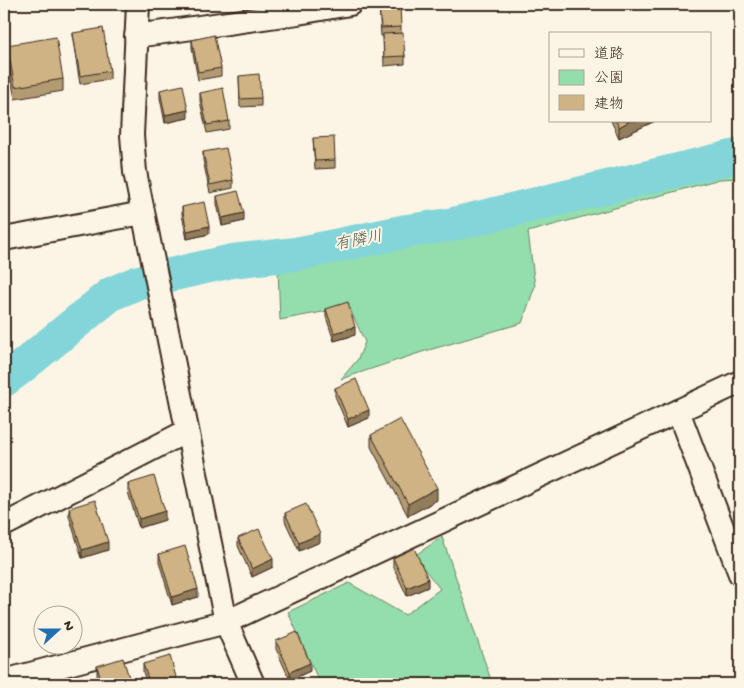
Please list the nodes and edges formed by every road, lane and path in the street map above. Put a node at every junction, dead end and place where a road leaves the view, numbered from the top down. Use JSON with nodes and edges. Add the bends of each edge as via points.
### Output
{"nodes":[{"id":1,"x":138,"y":4,"type":"edge"},
{"id":2,"x":350,"y":4,"type":"edge"},
{"id":3,"x":136,"y":36,"type":"junction"},
{"id":4,"x":143,"y":213,"type":"junction"},
{"id":5,"x":4,"y":239,"type":"edge"},
{"id":6,"x":740,"y":382,"type":"edge"},
{"id":7,"x":678,"y":411,"type":"junction"},
{"id":8,"x":187,"y":431,"type":"junction"},
{"id":9,"x":4,"y":525,"type":"edge"},
{"id":10,"x":740,"y":574,"type":"edge"},
{"id":11,"x":226,"y":622,"type":"junction"},
{"id":12,"x":52,"y":676,"type":"edge"},
{"id":13,"x":4,"y":681,"type":"edge"},
{"id":14,"x":253,"y":684,"type":"edge"}],
"edges":[{"from":1,"to":3,"type":"street"},
{"from":2,"to":3,"type":"street"},
{"from":3,"to":4,"type":"street","via":[[132,135]]},
{"from":4,"to":5,"type":"street"},
{"from":4,"to":8,"type":"street"},
{"from":6,"to":7,"type":"street"},
{"from":7,"to":10,"type":"street"},
{"from":7,"to":11,"type":"street"},
{"from":8,"to":9,"type":"street"},
{"from":8,"to":11,"type":"street"},
{"from":11,"to":12,"type":"street"},
{"from":11,"to":14,"type":"street"},
{"from":12,"to":13,"type":"street"}]}
